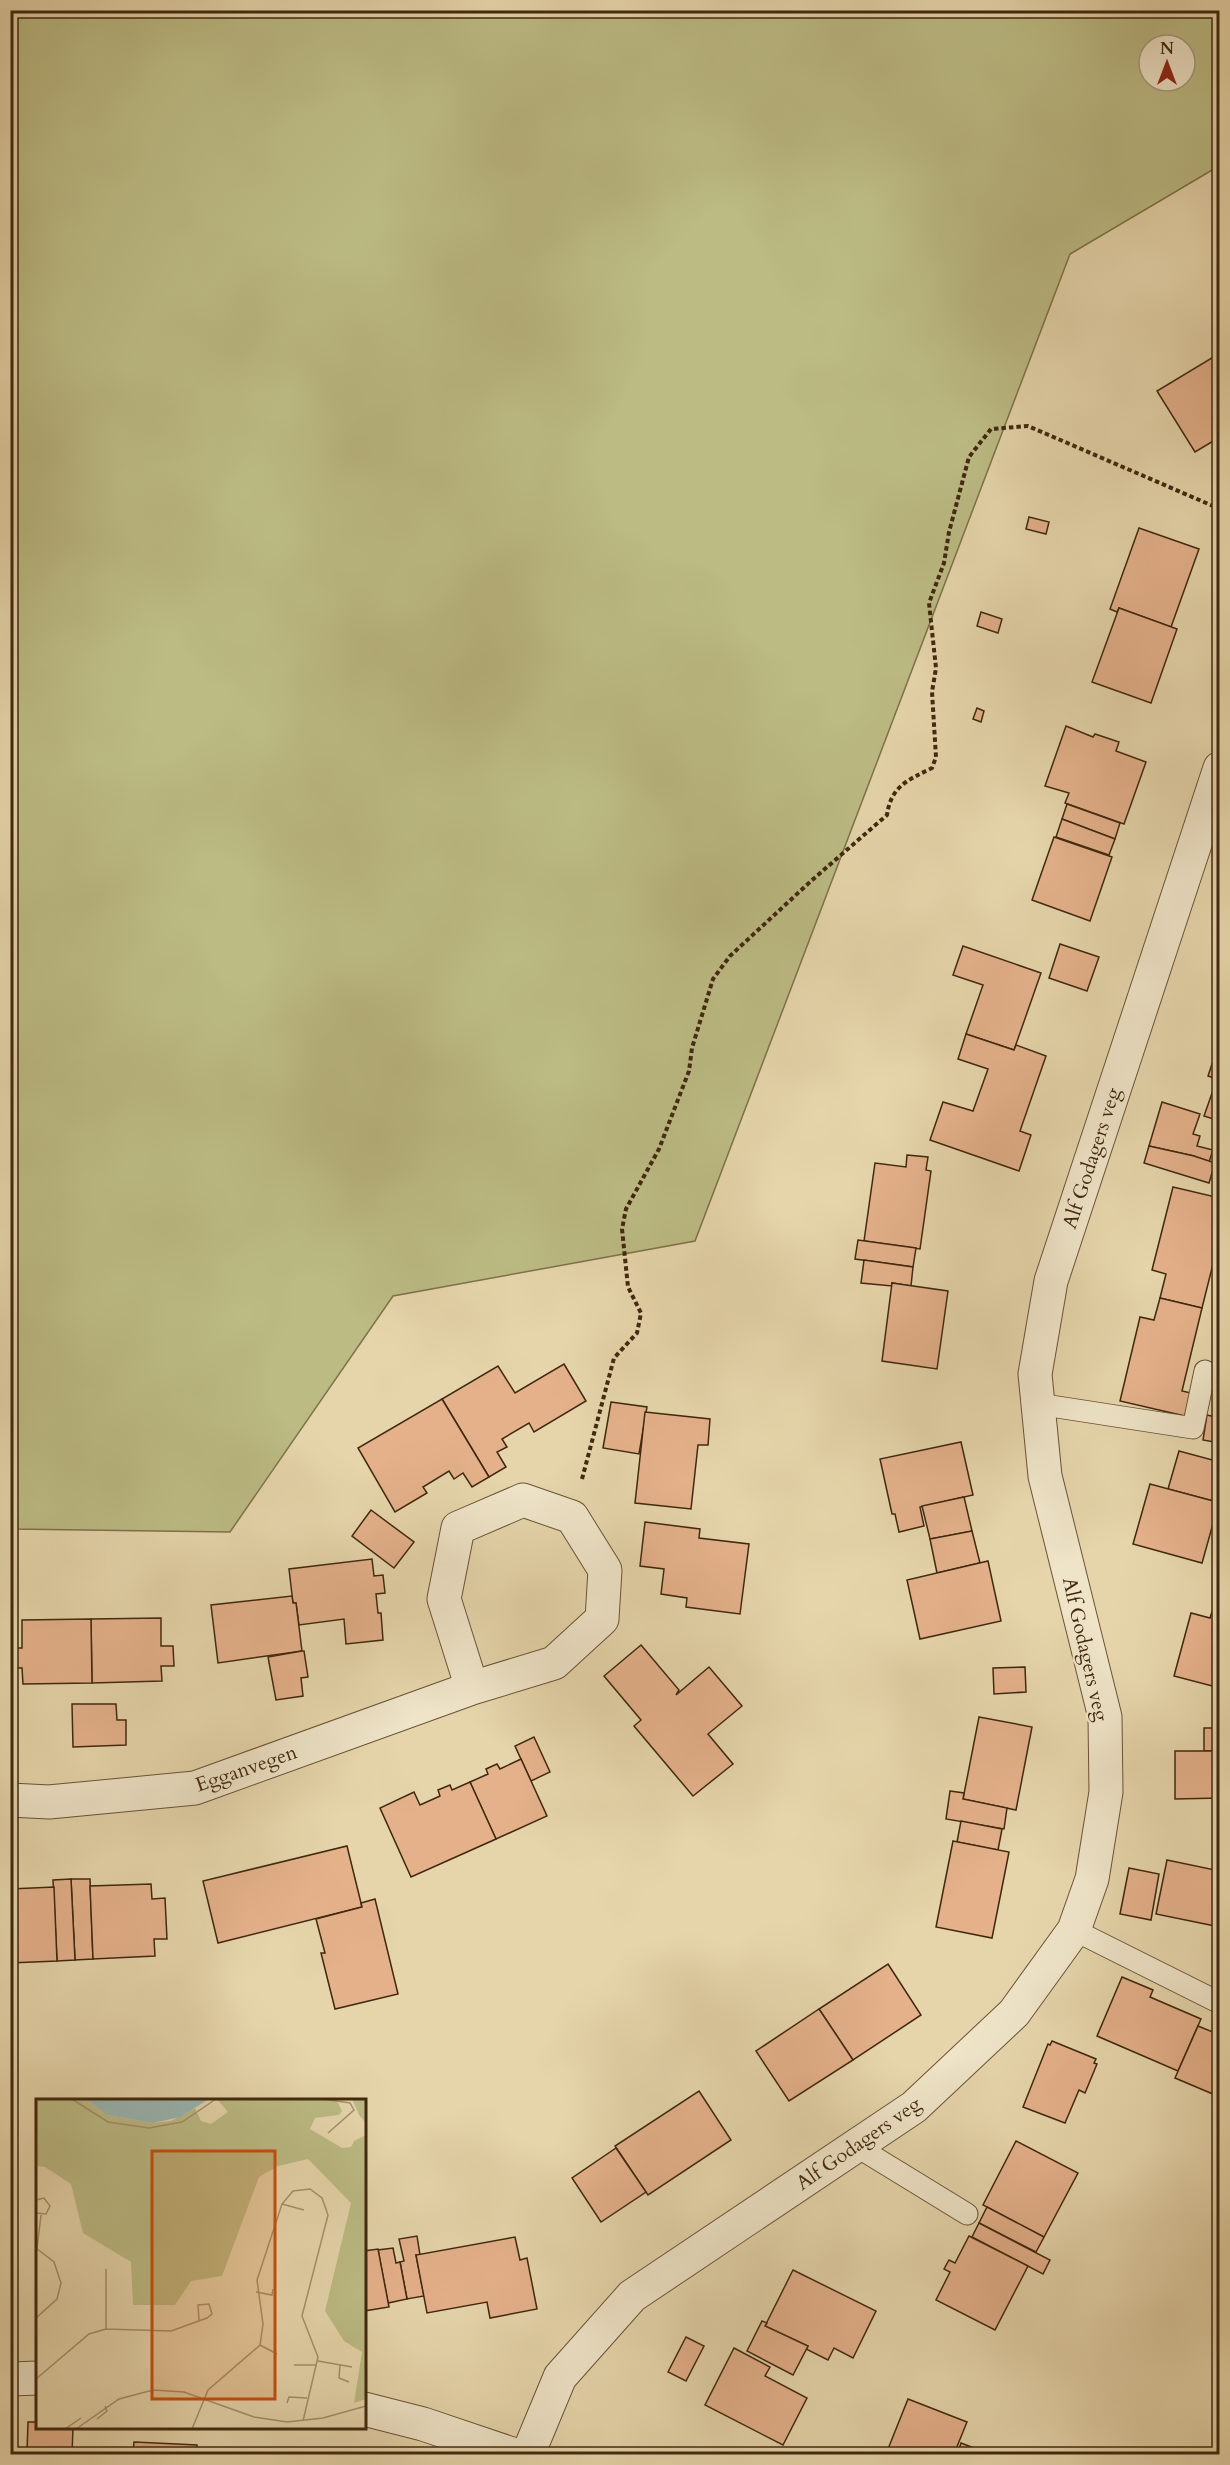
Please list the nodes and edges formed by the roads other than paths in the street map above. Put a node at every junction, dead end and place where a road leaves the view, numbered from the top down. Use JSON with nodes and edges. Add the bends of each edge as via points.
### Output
{"nodes":[{"id":1,"x":1220,"y":768,"type":"edge"},
{"id":2,"x":1206,"y":1371,"type":"dead end"},
{"id":3,"x":1038,"y":1404,"type":"junction"},
{"id":4,"x":472,"y":1688,"type":"junction"},
{"id":5,"x":10,"y":1800,"type":"edge"},
{"id":6,"x":1074,"y":1930,"type":"junction"},
{"id":7,"x":1220,"y":2003,"type":"edge"},
{"id":8,"x":856,"y":2146,"type":"junction"},
{"id":9,"x":967,"y":2214,"type":"dead end"},
{"id":10,"x":36,"y":2378,"type":"edge"},
{"id":11,"x":10,"y":2379,"type":"edge"},
{"id":12,"x":366,"y":2410,"type":"edge"},
{"id":13,"x":512,"y":2454,"type":"edge"},
{"id":14,"x":528,"y":2454,"type":"edge"}],
"edges":[{"from":1,"to":3,"type":"street","name":"Alf Godagers veg","via":[[1051,1281],[1035,1374]]},
{"from":2,"to":3,"type":"lane","via":[[1193,1428]]},
{"from":3,"to":6,"type":"street","name":"Alf Godagers veg","via":[[1045,1476],[1104,1717],[1106,1792],[1092,1879]]},
{"from":4,"to":4,"type":"street","name":"Egganvegen","via":[[554,1663],[602,1619],[605,1570],[572,1517],[523,1500],[458,1528],[444,1599]]},
{"from":4,"to":5,"type":"street","name":"Egganvegen","via":[[195,1788],[49,1802]]},
{"from":6,"to":7,"type":"lane"},
{"from":6,"to":8,"type":"street","name":"Alf Godagers veg","via":[[1014,2013],[914,2107]]},
{"from":8,"to":9,"type":"lane"},
{"from":8,"to":14,"type":"street","name":"Alf Godagers veg","via":[[632,2296],[561,2377]]},
{"from":10,"to":11,"type":"street"},
{"from":12,"to":13,"type":"street"}]}
